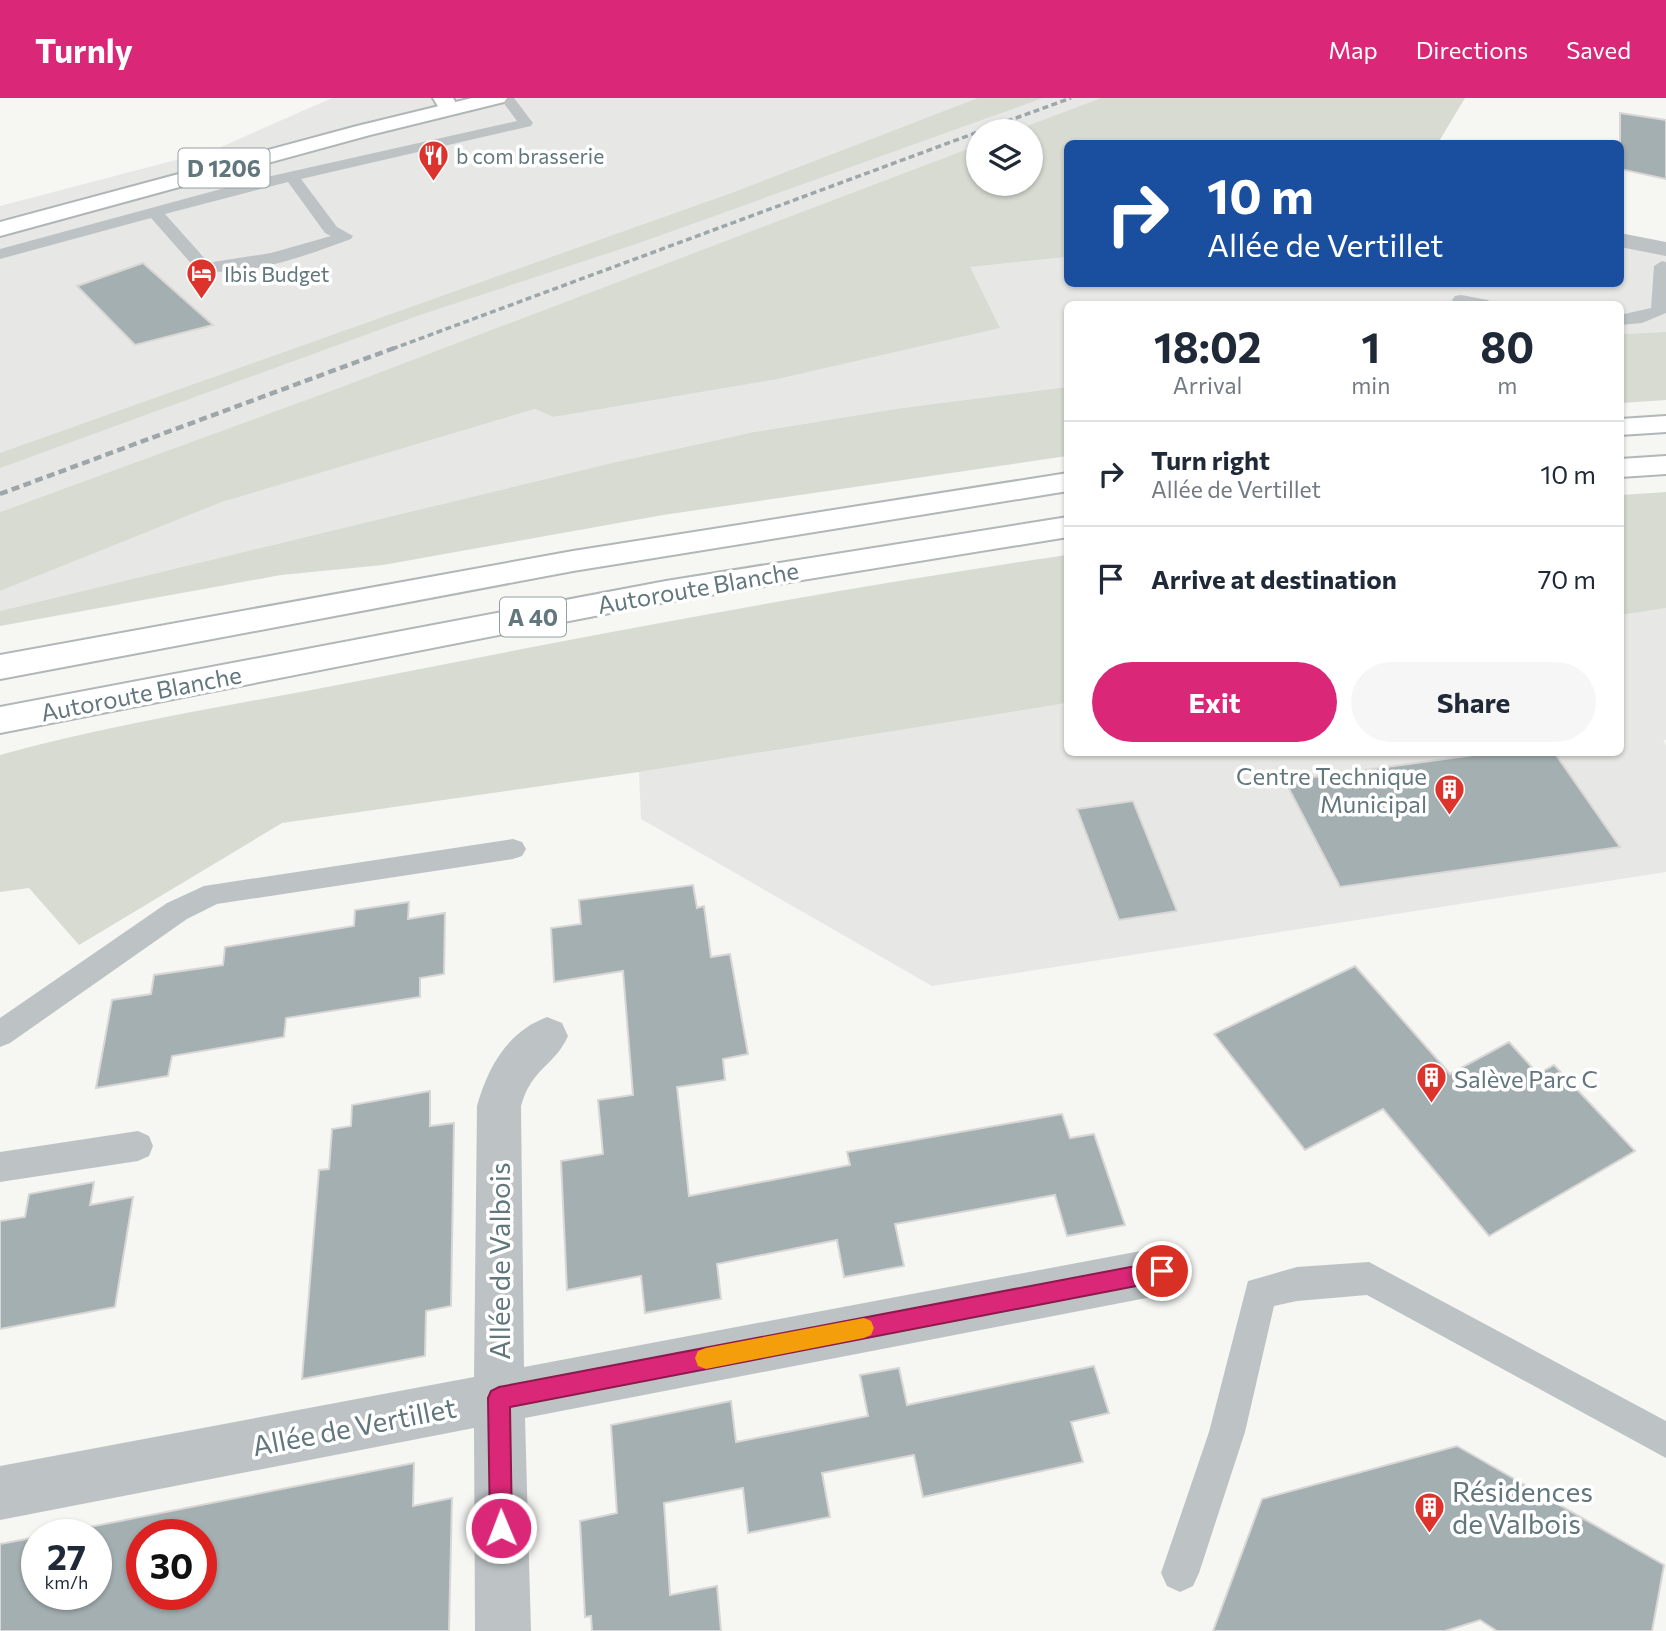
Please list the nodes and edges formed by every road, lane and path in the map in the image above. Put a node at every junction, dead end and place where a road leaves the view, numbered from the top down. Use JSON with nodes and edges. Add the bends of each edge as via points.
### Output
{"nodes":[{"id":1,"x":497,"y":98,"type":"edge"},
{"id":2,"x":506,"y":98,"type":"edge"},
{"id":3,"x":446,"y":103,"type":"edge"},
{"id":4,"x":291,"y":176,"type":"junction"},
{"id":5,"x":154,"y":212,"type":"junction"},
{"id":6,"x":0,"y":229,"type":"edge"},
{"id":7,"x":1624,"y":242,"type":"edge"},
{"id":8,"x":0,"y":254,"type":"edge"},
{"id":9,"x":1664,"y":257,"type":"edge"},
{"id":10,"x":1461,"y":300,"type":"dead end"},
{"id":11,"x":1466,"y":301,"type":"edge"},
{"id":12,"x":1624,"y":320,"type":"edge"},
{"id":13,"x":1666,"y":424,"type":"edge"},
{"id":14,"x":1624,"y":427,"type":"edge"},
{"id":15,"x":1666,"y":465,"type":"edge"},
{"id":16,"x":1624,"y":468,"type":"edge"},
{"id":17,"x":1064,"y":483,"type":"edge"},
{"id":18,"x":1064,"y":528,"type":"edge"},
{"id":19,"x":0,"y":667,"type":"edge"},
{"id":20,"x":0,"y":720,"type":"edge"},
{"id":21,"x":513,"y":849,"type":"dead end"},
{"id":22,"x":0,"y":1034,"type":"edge"},
{"id":23,"x":547,"y":1036,"type":"dead end"},
{"id":24,"x":138,"y":1146,"type":"dead end"},
{"id":25,"x":0,"y":1167,"type":"edge"},
{"id":26,"x":1162,"y":1271,"type":"dead end"},
{"id":27,"x":499,"y":1398,"type":"junction"},
{"id":28,"x":1666,"y":1440,"type":"edge"},
{"id":29,"x":0,"y":1493,"type":"edge"},
{"id":30,"x":1180,"y":1573,"type":"dead end"},
{"id":31,"x":503,"y":1631,"type":"edge"}],
"edges":[{"from":1,"to":3,"type":"main road","number":"D 1206"},
{"from":2,"to":4,"type":"lane","via":[[526,123]]},
{"from":3,"to":6,"type":"main road","number":"D 1206"},
{"from":4,"to":5,"type":"lane"},
{"from":4,"to":5,"type":"lane","via":[[331,230],[345,236],[256,261],[208,268]]},
{"from":5,"to":8,"type":"lane"},
{"from":7,"to":9,"type":"street"},
{"from":9,"to":12,"type":"lane","via":[[1659,311]]},
{"from":10,"to":11,"type":"lane"},
{"from":13,"to":14,"type":"main road"},
{"from":15,"to":16,"type":"main road"},
{"from":17,"to":19,"type":"main road","name":"Autoroute Blanche","number":"A 40","via":[[587,559]]},
{"from":18,"to":20,"type":"main road","name":"Autoroute Blanche","number":"A 40","via":[[598,605]]},
{"from":21,"to":22,"type":"lane","via":[[213,894],[177,912]]},
{"from":23,"to":27,"type":"street","name":"Allée de Valbois","via":[[521,1057],[507,1076],[499,1106]]},
{"from":24,"to":25,"type":"lane"},
{"from":26,"to":27,"type":"street","name":"Allée de Vertillet"},
{"from":27,"to":29,"type":"street","name":"Allée de Vertillet"},
{"from":27,"to":31,"type":"street","name":"Allée de Valbois"},
{"from":28,"to":30,"type":"lane","via":[[1369,1278],[1297,1284],[1260,1293],[1227,1432]]}]}
